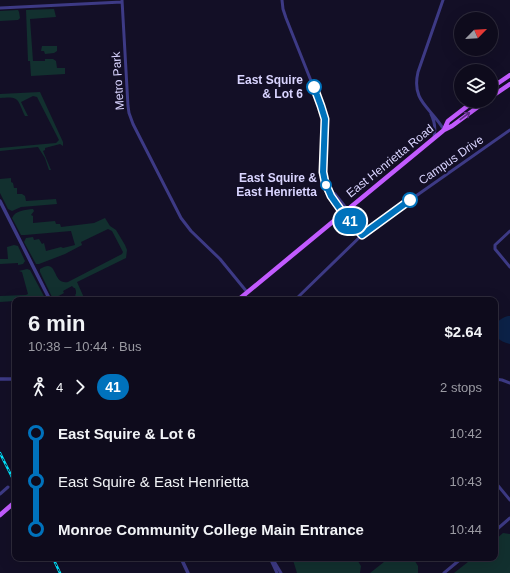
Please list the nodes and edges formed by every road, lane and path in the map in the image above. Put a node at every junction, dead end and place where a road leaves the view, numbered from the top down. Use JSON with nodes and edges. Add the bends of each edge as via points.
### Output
{"nodes":[{"id":1,"x":282,"y":0,"type":"edge"},
{"id":2,"x":443,"y":0,"type":"edge"},
{"id":3,"x":122,"y":1,"type":"edge"},
{"id":4,"x":0,"y":8,"type":"edge"},
{"id":5,"x":510,"y":75,"type":"edge"},
{"id":6,"x":498,"y":83,"type":"edge"},
{"id":7,"x":510,"y":84,"type":"edge"},
{"id":8,"x":498,"y":92,"type":"edge"},
{"id":9,"x":465,"y":108,"type":"edge"},
{"id":10,"x":476,"y":108,"type":"edge"},
{"id":11,"x":428,"y":109,"type":"junction"},
{"id":12,"x":444,"y":130,"type":"junction"},
{"id":13,"x":510,"y":130,"type":"edge"},
{"id":14,"x":434,"y":138,"type":"junction"},
{"id":15,"x":329,"y":190,"type":"junction"},
{"id":16,"x":0,"y":201,"type":"edge"},
{"id":17,"x":347,"y":209,"type":"junction"},
{"id":18,"x":343,"y":213,"type":"junction"},
{"id":19,"x":510,"y":232,"type":"edge"},
{"id":20,"x":510,"y":267,"type":"edge"},
{"id":21,"x":247,"y":292,"type":"junction"},
{"id":22,"x":48,"y":297,"type":"edge"},
{"id":23,"x":241,"y":297,"type":"edge"},
{"id":24,"x":298,"y":297,"type":"edge"},
{"id":25,"x":0,"y":379,"type":"edge"},
{"id":26,"x":12,"y":379,"type":"edge"},
{"id":27,"x":498,"y":380,"type":"edge"},
{"id":28,"x":510,"y":383,"type":"edge"},
{"id":29,"x":8,"y":486,"type":"dead end"},
{"id":30,"x":498,"y":486,"type":"edge"},
{"id":31,"x":0,"y":494,"type":"edge"},
{"id":32,"x":510,"y":500,"type":"edge"},
{"id":33,"x":12,"y":505,"type":"edge"},
{"id":34,"x":0,"y":515,"type":"edge"},
{"id":35,"x":510,"y":518,"type":"edge"},
{"id":36,"x":498,"y":528,"type":"edge"},
{"id":37,"x":182,"y":561,"type":"edge"},
{"id":38,"x":272,"y":561,"type":"edge"},
{"id":39,"x":273,"y":561,"type":"edge"},
{"id":40,"x":458,"y":561,"type":"edge"},
{"id":41,"x":188,"y":573,"type":"edge"},
{"id":42,"x":277,"y":573,"type":"edge"},
{"id":43,"x":281,"y":573,"type":"edge"},
{"id":44,"x":444,"y":573,"type":"edge"}],
"edges":[{"from":1,"to":15,"type":"street","via":[[286,18],[323,112],[323,174]]},
{"from":2,"to":11,"type":"street","via":[[416,78],[418,96]]},
{"from":3,"to":4,"type":"street","name":"Metro Park"},
{"from":3,"to":21,"type":"street","name":"Metro Park","via":[[128,106],[133,124],[181,218]]},
{"from":5,"to":6,"type":"main road"},
{"from":7,"to":8,"type":"main road"},
{"from":9,"to":12,"type":"main road","name":"East Henrietta Road","via":[[448,122]]},
{"from":12,"to":10,"type":"main road","name":"East Henrietta Road","one_way":true},
{"from":11,"to":12,"type":"street"},
{"from":11,"to":14,"type":"street","via":[[436,126]]},
{"from":12,"to":14,"type":"main road","name":"East Henrietta Road"},
{"from":13,"to":24,"type":"street","name":"Campus Drive","via":[[366,231]]},
{"from":14,"to":17,"type":"main road","name":"East Henrietta Road"},
{"from":15,"to":17,"type":"street"},
{"from":15,"to":18,"type":"street"},
{"from":16,"to":22,"type":"street"},
{"from":17,"to":18,"type":"main road","name":"East Henrietta Road"},
{"from":18,"to":21,"type":"main road","name":"East Henrietta Road"},
{"from":19,"to":20,"type":"street","via":[[495,245],[495,249]]},
{"from":21,"to":23,"type":"main road","name":"East Henrietta Road"},
{"from":25,"to":26,"type":"street"},
{"from":27,"to":28,"type":"street"},
{"from":29,"to":31,"type":"street"},
{"from":30,"to":32,"type":"street"},
{"from":33,"to":34,"type":"main road"},
{"from":35,"to":36,"type":"street"},
{"from":37,"to":41,"type":"street"},
{"from":38,"to":42,"type":"street"},
{"from":39,"to":43,"type":"street"},
{"from":40,"to":44,"type":"street"}]}
